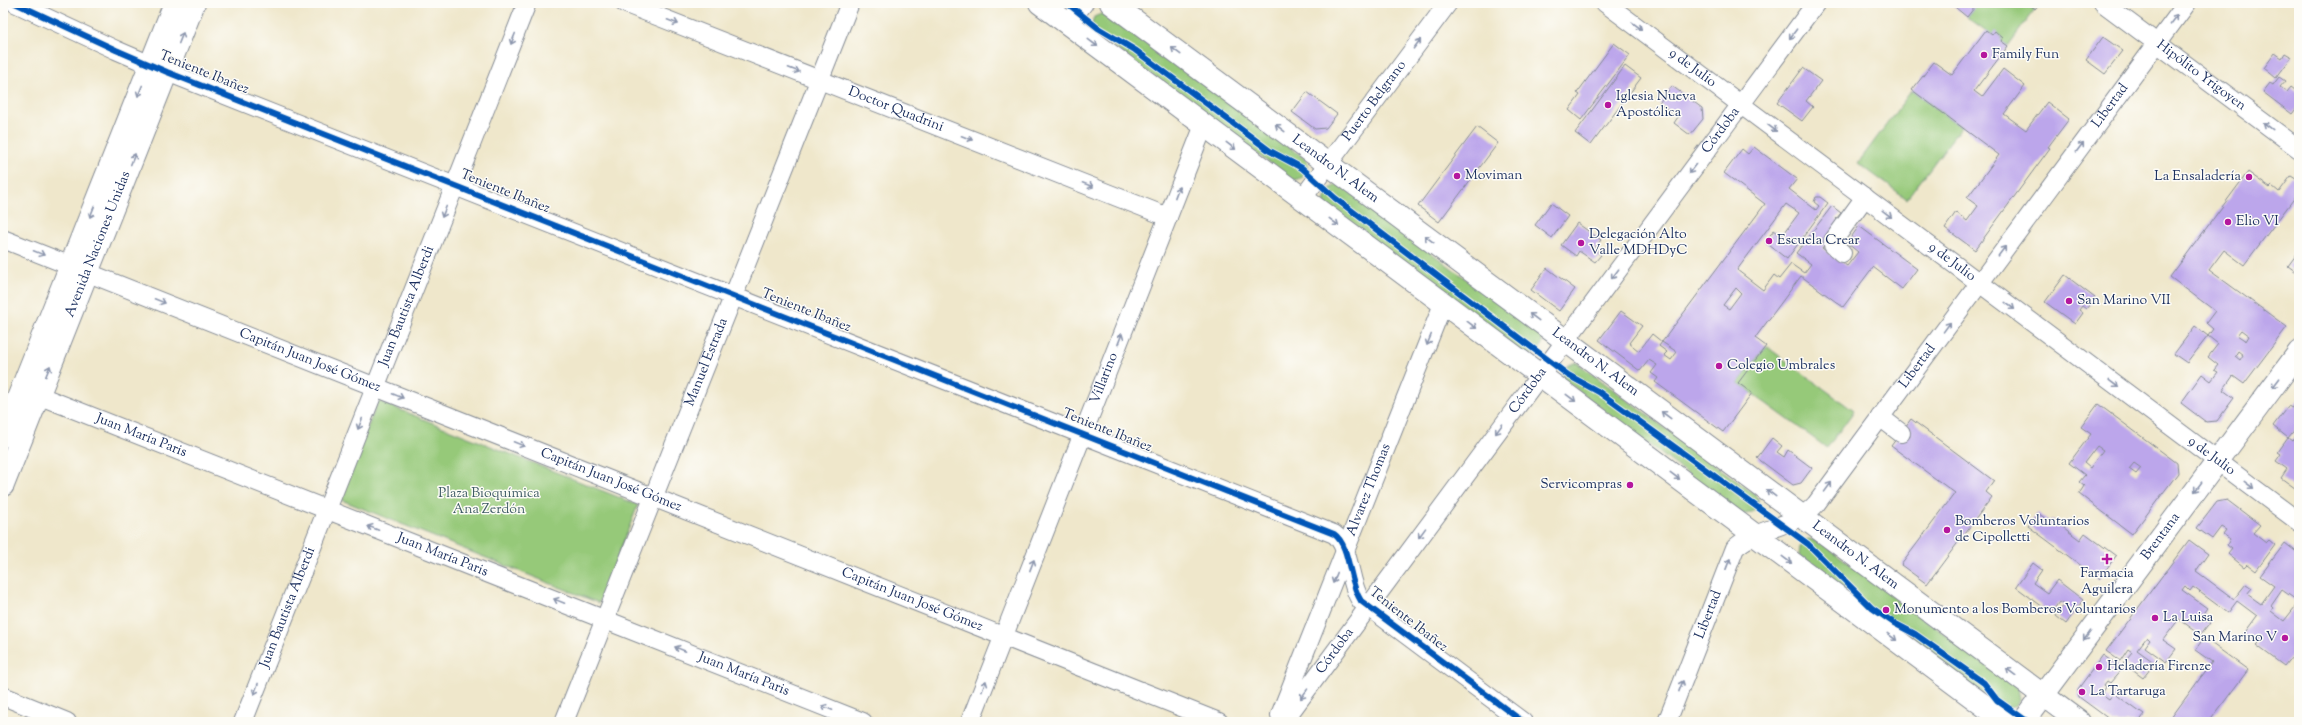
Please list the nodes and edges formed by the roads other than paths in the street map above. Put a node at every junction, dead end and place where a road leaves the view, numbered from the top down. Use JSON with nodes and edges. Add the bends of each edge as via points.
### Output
{"nodes":[{"id":1,"x":15,"y":3,"type":"edge"},
{"id":2,"x":175,"y":3,"type":"edge"},
{"id":3,"x":194,"y":3,"type":"edge"},
{"id":4,"x":527,"y":3,"type":"edge"},
{"id":5,"x":624,"y":3,"type":"edge"},
{"id":6,"x":850,"y":3,"type":"edge"},
{"id":7,"x":1040,"y":3,"type":"edge"},
{"id":8,"x":1084,"y":3,"type":"edge"},
{"id":9,"x":1111,"y":3,"type":"edge"},
{"id":10,"x":1448,"y":3,"type":"edge"},
{"id":11,"x":1605,"y":3,"type":"edge"},
{"id":12,"x":1816,"y":3,"type":"edge"},
{"id":13,"x":2103,"y":3,"type":"edge"},
{"id":14,"x":2186,"y":3,"type":"edge"},
{"id":15,"x":1068,"y":24,"type":"junction"},
{"id":16,"x":2157,"y":43,"type":"junction"},
{"id":17,"x":159,"y":68,"type":"junction"},
{"id":18,"x":819,"y":80,"type":"junction"},
{"id":19,"x":1741,"y":104,"type":"junction"},
{"id":20,"x":1204,"y":125,"type":"junction"},
{"id":21,"x":2299,"y":149,"type":"edge"},
{"id":22,"x":1328,"y":164,"type":"junction"},
{"id":23,"x":455,"y":185,"type":"junction"},
{"id":24,"x":1865,"y":197,"type":"junction"},
{"id":25,"x":1302,"y":199,"type":"junction"},
{"id":26,"x":1168,"y":217,"type":"junction"},
{"id":27,"x":3,"y":239,"type":"edge"},
{"id":28,"x":1842,"y":253,"type":"dead end"},
{"id":29,"x":79,"y":269,"type":"junction"},
{"id":30,"x":1979,"y":283,"type":"junction"},
{"id":31,"x":734,"y":296,"type":"junction"},
{"id":32,"x":1443,"y":304,"type":"junction"},
{"id":33,"x":1565,"y":340,"type":"junction"},
{"id":34,"x":2299,"y":352,"type":"edge"},
{"id":35,"x":1539,"y":375,"type":"junction"},
{"id":36,"x":375,"y":387,"type":"junction"},
{"id":37,"x":30,"y":392,"type":"junction"},
{"id":38,"x":1880,"y":417,"type":"junction"},
{"id":39,"x":1901,"y":433,"type":"dead end"},
{"id":40,"x":1083,"y":434,"type":"junction"},
{"id":41,"x":8,"y":435,"type":"edge"},
{"id":42,"x":2217,"y":461,"type":"junction"},
{"id":43,"x":3,"y":485,"type":"edge"},
{"id":44,"x":654,"y":497,"type":"junction"},
{"id":45,"x":326,"y":509,"type":"junction"},
{"id":46,"x":1802,"y":516,"type":"junction"},
{"id":47,"x":2299,"y":522,"type":"edge"},
{"id":48,"x":1756,"y":536,"type":"junction"},
{"id":49,"x":1345,"y":552,"type":"junction"},
{"id":50,"x":1368,"y":606,"type":"junction"},
{"id":51,"x":605,"y":620,"type":"junction"},
{"id":52,"x":1004,"y":636,"type":"junction"},
{"id":53,"x":2043,"y":695,"type":"junction"},
{"id":54,"x":3,"y":696,"type":"edge"},
{"id":55,"x":67,"y":722,"type":"edge"},
{"id":56,"x":243,"y":722,"type":"edge"},
{"id":57,"x":564,"y":722,"type":"edge"},
{"id":58,"x":863,"y":722,"type":"edge"},
{"id":59,"x":970,"y":722,"type":"edge"},
{"id":60,"x":1219,"y":722,"type":"edge"},
{"id":61,"x":1277,"y":722,"type":"edge"},
{"id":62,"x":1283,"y":722,"type":"edge"},
{"id":63,"x":1521,"y":722,"type":"edge"},
{"id":64,"x":1667,"y":722,"type":"edge"},
{"id":65,"x":2006,"y":722,"type":"edge"},
{"id":66,"x":2023,"y":722,"type":"edge"},
{"id":67,"x":2079,"y":722,"type":"edge"}],
"edges":[{"from":1,"to":17,"type":"street","name":"Teniente Ibañez"},
{"from":2,"to":17,"type":"main road","name":"Avenida Naciones Unidas"},
{"from":17,"to":3,"type":"main road","name":"Avenida Naciones Unidas","one_way":true},
{"from":4,"to":23,"type":"street","name":"Juan Bautista Alberdi","one_way":true},
{"from":5,"to":18,"type":"street","name":"Doctor Quadrini","one_way":true},
{"from":6,"to":18,"type":"street","name":"Manuel Estrada"},
{"from":7,"to":15,"type":"main road"},
{"from":8,"to":15,"type":"street"},
{"from":22,"to":9,"type":"main road","name":"Leandro N. Alem","one_way":true},
{"from":22,"to":10,"type":"street","name":"Puerto Belgrano","one_way":true},
{"from":11,"to":19,"type":"street","name":"9 de Julio","one_way":true},
{"from":12,"to":19,"type":"street","name":"Córdoba","one_way":true},
{"from":13,"to":16,"type":"street","name":"Hipólito Yrigoyen"},
{"from":16,"to":14,"type":"street","name":"Libertad","one_way":true},
{"from":15,"to":20,"type":"main road","one_way":true},
{"from":21,"to":16,"type":"street","name":"Hipólito Yrigoyen","one_way":true},
{"from":30,"to":16,"type":"street","name":"Libertad","one_way":true},
{"from":17,"to":23,"type":"street","name":"Teniente Ibañez"},
{"from":17,"to":29,"type":"main road","name":"Avenida Naciones Unidas"},
{"from":18,"to":26,"type":"street","name":"Doctor Quadrini","one_way":true},
{"from":18,"to":31,"type":"street","name":"Manuel Estrada"},
{"from":19,"to":24,"type":"street","name":"9 de Julio","one_way":true},
{"from":19,"to":33,"type":"street","name":"Córdoba","one_way":true},
{"from":20,"to":25,"type":"main road","one_way":true},
{"from":26,"to":20,"type":"street","name":"Villarino","one_way":true},
{"from":22,"to":25,"type":"street","name":"Puerto Belgrano"},
{"from":33,"to":22,"type":"main road","name":"Leandro N. Alem","one_way":true},
{"from":23,"to":31,"type":"street","name":"Teniente Ibañez"},
{"from":23,"to":36,"type":"street","name":"Juan Bautista Alberdi","one_way":true},
{"from":24,"to":28,"type":"street","via":[[1833,241],[1833,245]]},
{"from":24,"to":30,"type":"street","name":"9 de Julio","one_way":true},
{"from":25,"to":32,"type":"main road","one_way":true},
{"from":40,"to":26,"type":"street","name":"Villarino","one_way":true},
{"from":27,"to":29,"type":"street","name":"Capitán Juan José Gómez","one_way":true},
{"from":29,"to":36,"type":"street","name":"Capitán Juan José Gómez","one_way":true},
{"from":29,"to":37,"type":"main road","name":"Avenida Naciones Unidas"},
{"from":38,"to":30,"type":"street","name":"Libertad","one_way":true},
{"from":30,"to":42,"type":"street","name":"9 de Julio","one_way":true},
{"from":31,"to":40,"type":"street","name":"Teniente Ibañez"},
{"from":31,"to":44,"type":"street","name":"Manuel Estrada"},
{"from":32,"to":35,"type":"main road","one_way":true},
{"from":32,"to":49,"type":"street","name":"Alvarez Thomas","one_way":true},
{"from":33,"to":35,"type":"street","name":"Córdoba"},
{"from":46,"to":33,"type":"main road","name":"Leandro N. Alem","one_way":true},
{"from":34,"to":42,"type":"main road","name":"Brentana","one_way":true},
{"from":35,"to":48,"type":"main road","one_way":true},
{"from":35,"to":50,"type":"street","name":"Córdoba","one_way":true},
{"from":36,"to":44,"type":"street","name":"Capitán Juan José Gómez","one_way":true},
{"from":36,"to":45,"type":"street","name":"Juan Bautista Alberdi","one_way":true},
{"from":37,"to":41,"type":"main road","name":"Avenida Naciones Unidas"},
{"from":37,"to":45,"type":"street","name":"Juan María Paris"},
{"from":38,"to":39,"type":"street"},
{"from":46,"to":38,"type":"street","name":"Libertad","one_way":true,"via":[[1816,504]]},
{"from":40,"to":49,"type":"street","name":"Teniente Ibañez","via":[[1329,531],[1342,541]]},
{"from":52,"to":40,"type":"street","name":"Villarino","one_way":true},
{"from":41,"to":43,"type":"main road","name":"Avenida Naciones Unidas"},
{"from":42,"to":47,"type":"street","name":"9 de Julio","one_way":true},
{"from":42,"to":53,"type":"main road","name":"Brentana","one_way":true},
{"from":44,"to":51,"type":"street","name":"Manuel Estrada"},
{"from":44,"to":52,"type":"street","name":"Capitán Juan José Gómez"},
{"from":51,"to":45,"type":"street","name":"Juan María Paris","one_way":true},
{"from":45,"to":56,"type":"street","name":"Juan Bautista Alberdi","one_way":true},
{"from":46,"to":48,"type":"street","name":"Libertad"},
{"from":53,"to":46,"type":"main road","name":"Leandro N. Alem","one_way":true},
{"from":64,"to":48,"type":"street","name":"Libertad","one_way":true,"via":[[1731,555],[1738,545]]},
{"from":48,"to":65,"type":"main road","one_way":true},
{"from":49,"to":50,"type":"street","name":"Teniente Ibañez","via":[[1356,594]]},
{"from":49,"to":61,"type":"street","name":"Alvarez Thomas","one_way":true},
{"from":50,"to":62,"type":"street","name":"Córdoba","one_way":true},
{"from":50,"to":63,"type":"street","name":"Teniente Ibañez"},
{"from":51,"to":57,"type":"street","name":"Manuel Estrada"},
{"from":58,"to":51,"type":"street","name":"Juan María Paris","one_way":true},
{"from":59,"to":52,"type":"street","name":"Villarino","one_way":true},
{"from":52,"to":60,"type":"street","name":"Capitán Juan José Gómez"},
{"from":53,"to":66,"type":"main road","name":"Brentana"},
{"from":53,"to":67,"type":"main road","name":"Leandro N. Alem"},
{"from":54,"to":55,"type":"street"}]}
